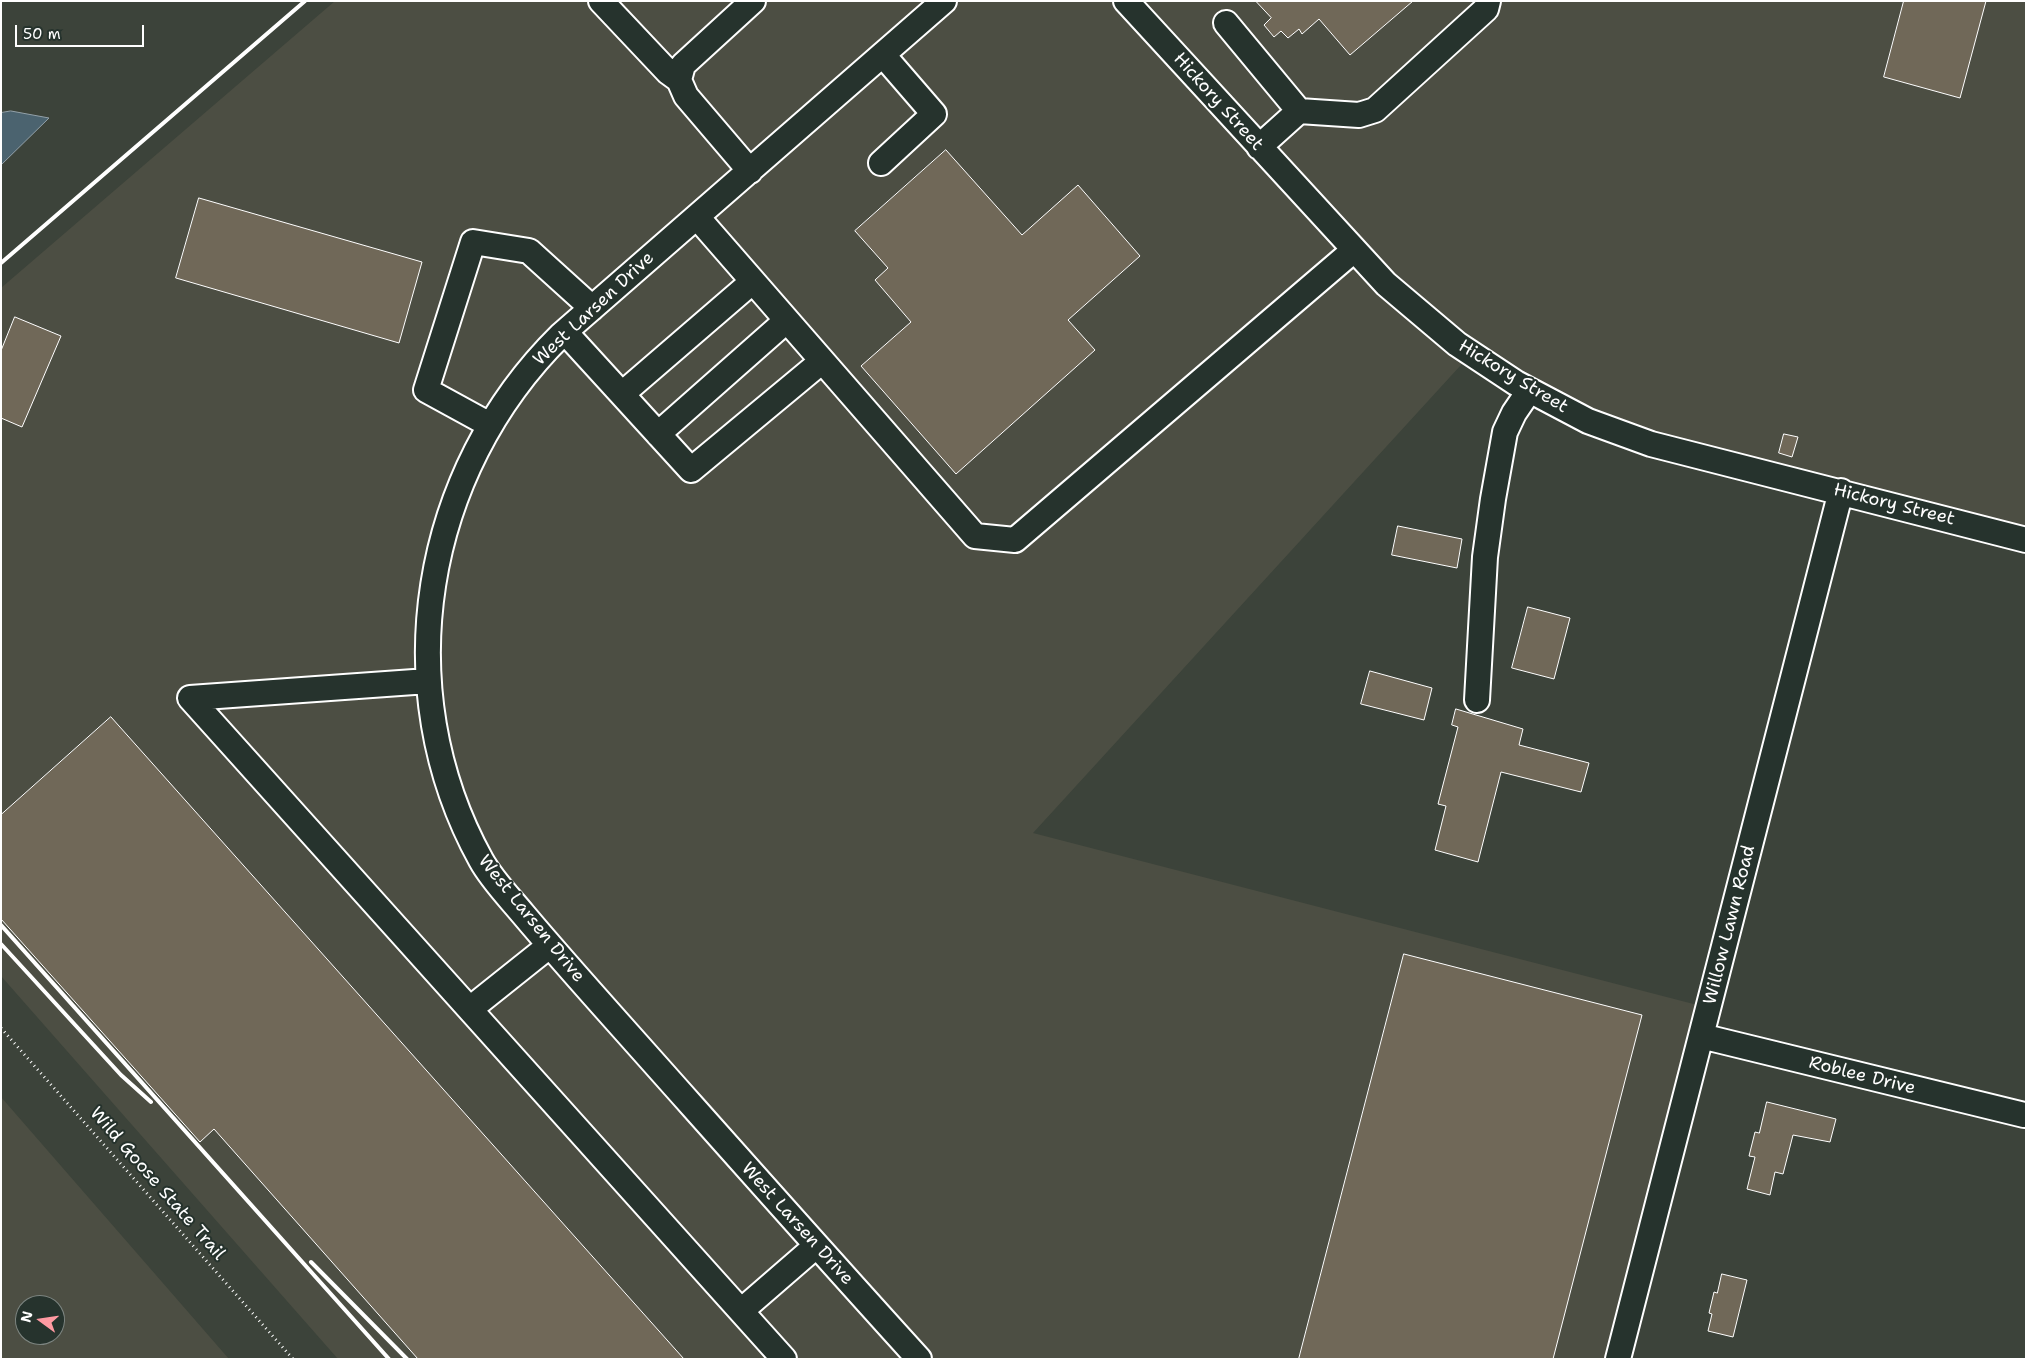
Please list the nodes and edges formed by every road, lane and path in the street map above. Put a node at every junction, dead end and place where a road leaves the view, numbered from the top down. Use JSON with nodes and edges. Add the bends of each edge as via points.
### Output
{"nodes":[{"id":1,"x":601,"y":1,"type":"edge"},
{"id":2,"x":752,"y":1,"type":"edge"},
{"id":3,"x":944,"y":1,"type":"edge"},
{"id":4,"x":1126,"y":1,"type":"edge"},
{"id":5,"x":1488,"y":1,"type":"edge"},
{"id":6,"x":1226,"y":23,"type":"dead end"},
{"id":7,"x":883,"y":55,"type":"junction"},
{"id":8,"x":679,"y":80,"type":"junction"},
{"id":9,"x":1299,"y":111,"type":"junction"},
{"id":10,"x":1259,"y":147,"type":"junction"},
{"id":11,"x":881,"y":163,"type":"dead end"},
{"id":12,"x":750,"y":171,"type":"junction"},
{"id":13,"x":697,"y":217,"type":"junction"},
{"id":14,"x":1354,"y":250,"type":"junction"},
{"id":15,"x":752,"y":282,"type":"junction"},
{"id":16,"x":592,"y":308,"type":"junction"},
{"id":17,"x":786,"y":321,"type":"junction"},
{"id":18,"x":565,"y":332,"type":"junction"},
{"id":19,"x":821,"y":362,"type":"junction"},
{"id":20,"x":1529,"y":390,"type":"junction"},
{"id":21,"x":622,"y":394,"type":"junction"},
{"id":22,"x":490,"y":425,"type":"junction"},
{"id":23,"x":658,"y":434,"type":"junction"},
{"id":24,"x":1841,"y":491,"type":"junction"},
{"id":25,"x":2026,"y":540,"type":"edge"},
{"id":26,"x":428,"y":681,"type":"junction"},
{"id":27,"x":1477,"y":700,"type":"dead end"},
{"id":28,"x":550,"y":946,"type":"junction"},
{"id":29,"x":470,"y":1009,"type":"junction"},
{"id":30,"x":1,"y":1028,"type":"edge"},
{"id":31,"x":1700,"y":1036,"type":"junction"},
{"id":32,"x":2024,"y":1115,"type":"dead end"},
{"id":33,"x":816,"y":1246,"type":"junction"},
{"id":34,"x":741,"y":1311,"type":"junction"},
{"id":35,"x":293,"y":1359,"type":"edge"},
{"id":36,"x":784,"y":1359,"type":"edge"},
{"id":37,"x":919,"y":1359,"type":"edge"},
{"id":38,"x":1618,"y":1359,"type":"edge"}],
"edges":[{"from":1,"to":8,"type":"street"},
{"from":2,"to":8,"type":"street","via":[[683,65]]},
{"from":3,"to":7,"type":"street","name":"West Larsen Drive"},
{"from":4,"to":10,"type":"street","name":"Hickory Street"},
{"from":5,"to":9,"type":"street","via":[[1486,9],[1375,110],[1359,115]]},
{"from":6,"to":9,"type":"street"},
{"from":7,"to":11,"type":"street","via":[[934,114]]},
{"from":7,"to":12,"type":"street","name":"West Larsen Drive"},
{"from":8,"to":12,"type":"street","via":[[686,96]]},
{"from":9,"to":10,"type":"street"},
{"from":10,"to":14,"type":"street","name":"Hickory Street"},
{"from":12,"to":13,"type":"street","name":"West Larsen Drive"},
{"from":13,"to":15,"type":"street"},
{"from":13,"to":16,"type":"street","name":"West Larsen Drive"},
{"from":14,"to":19,"type":"street","via":[[1015,540],[975,536]]},
{"from":14,"to":20,"type":"street","name":"Hickory Street","via":[[1386,284],[1439,330]]},
{"from":15,"to":17,"type":"street"},
{"from":15,"to":21,"type":"street"},
{"from":16,"to":18,"type":"street","name":"West Larsen Drive"},
{"from":16,"to":22,"type":"street","via":[[529,251],[473,242],[426,390]]},
{"from":17,"to":19,"type":"street"},
{"from":17,"to":23,"type":"street"},
{"from":18,"to":21,"type":"street"},
{"from":18,"to":22,"type":"street","name":"West Larsen Drive","via":[[528,372]]},
{"from":19,"to":23,"type":"street","via":[[691,470]]},
{"from":20,"to":24,"type":"street","name":"Hickory Street","via":[[1588,421],[1651,444]]},
{"from":20,"to":27,"type":"street","via":[[1505,432],[1495,490],[1485,557]]},
{"from":21,"to":23,"type":"street"},
{"from":22,"to":26,"type":"street","name":"West Larsen Drive","via":[[458,488],[440,546],[430,605]]},
{"from":24,"to":25,"type":"street","name":"Hickory Street"},
{"from":24,"to":31,"type":"street","name":"Willow Lawn Road"},
{"from":26,"to":28,"type":"street","name":"West Larsen Drive","via":[[438,746],[453,798],[468,834],[486,870]]},
{"from":26,"to":29,"type":"street","via":[[190,698]]},
{"from":28,"to":29,"type":"street"},
{"from":28,"to":33,"type":"street","name":"West Larsen Drive"},
{"from":29,"to":34,"type":"street"},
{"from":30,"to":35,"type":"path","name":"Wild Goose State Trail"},
{"from":31,"to":32,"type":"street","name":"Roblee Drive"},
{"from":31,"to":38,"type":"street","name":"Willow Lawn Road"},
{"from":33,"to":34,"type":"street"},
{"from":33,"to":37,"type":"street","name":"West Larsen Drive"},
{"from":34,"to":36,"type":"street"}]}
